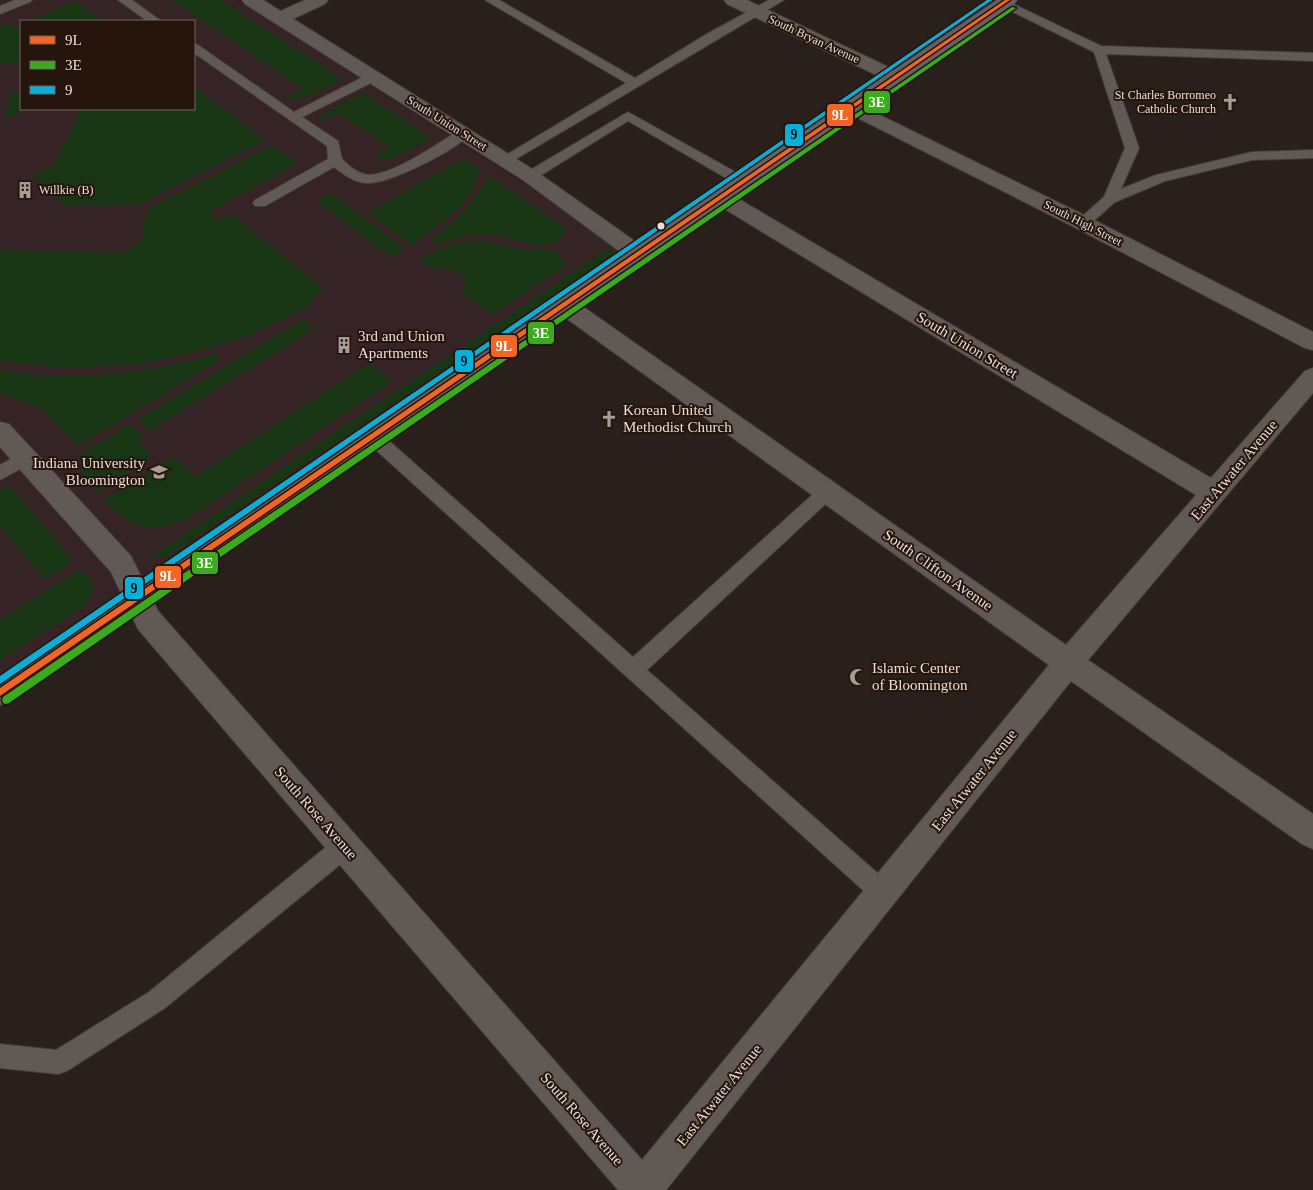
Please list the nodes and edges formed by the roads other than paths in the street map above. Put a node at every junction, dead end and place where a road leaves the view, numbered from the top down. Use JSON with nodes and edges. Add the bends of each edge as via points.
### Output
{"nodes":[{"id":1,"x":26,"y":0,"type":"edge"},
{"id":2,"x":124,"y":0,"type":"edge"},
{"id":3,"x":250,"y":0,"type":"edge"},
{"id":4,"x":319,"y":0,"type":"edge"},
{"id":5,"x":491,"y":0,"type":"edge"},
{"id":6,"x":733,"y":0,"type":"edge"},
{"id":7,"x":778,"y":0,"type":"edge"},
{"id":8,"x":1005,"y":2,"type":"edge"},
{"id":9,"x":0,"y":10,"type":"edge"},
{"id":10,"x":758,"y":12,"type":"junction"},
{"id":11,"x":280,"y":18,"type":"junction"},
{"id":12,"x":154,"y":20,"type":"edge"},
{"id":13,"x":195,"y":49,"type":"edge"},
{"id":14,"x":1098,"y":50,"type":"junction"},
{"id":15,"x":1313,"y":57,"type":"edge"},
{"id":16,"x":373,"y":77,"type":"junction"},
{"id":17,"x":895,"y":77,"type":"junction"},
{"id":18,"x":635,"y":83,"type":"junction"},
{"id":19,"x":851,"y":107,"type":"junction"},
{"id":20,"x":628,"y":116,"type":"joint"},
{"id":21,"x":293,"y":117,"type":"junction"},
{"id":22,"x":463,"y":134,"type":"junction"},
{"id":23,"x":1313,"y":154,"type":"edge"},
{"id":24,"x":506,"y":160,"type":"junction"},
{"id":25,"x":335,"y":161,"type":"junction"},
{"id":26,"x":530,"y":176,"type":"junction"},
{"id":27,"x":743,"y":182,"type":"junction"},
{"id":28,"x":720,"y":198,"type":"junction"},
{"id":29,"x":1110,"y":199,"type":"junction"},
{"id":30,"x":260,"y":204,"type":"dead end"},
{"id":31,"x":1083,"y":223,"type":"junction"},
{"id":32,"x":638,"y":254,"type":"junction"},
{"id":33,"x":564,"y":305,"type":"junction"},
{"id":34,"x":1313,"y":342,"type":"edge"},
{"id":35,"x":1313,"y":376,"type":"edge"},
{"id":36,"x":0,"y":431,"type":"edge"},
{"id":37,"x":373,"y":437,"type":"junction"},
{"id":38,"x":25,"y":458,"type":"junction"},
{"id":39,"x":0,"y":473,"type":"edge"},
{"id":40,"x":827,"y":492,"type":"junction"},
{"id":41,"x":1214,"y":493,"type":"junction"},
{"id":42,"x":136,"y":599,"type":"junction"},
{"id":43,"x":1068,"y":663,"type":"junction"},
{"id":44,"x":633,"y":670,"type":"junction"},
{"id":45,"x":0,"y":692,"type":"edge"},
{"id":46,"x":1313,"y":833,"type":"edge"},
{"id":47,"x":345,"y":846,"type":"junction"},
{"id":48,"x":883,"y":892,"type":"junction"},
{"id":49,"x":0,"y":1056,"type":"edge"},
{"id":50,"x":643,"y":1190,"type":"edge"}],
"edges":[{"from":1,"to":9,"type":"lane"},
{"from":2,"to":12,"type":"lane"},
{"from":3,"to":11,"type":"street","name":"South Union Street"},
{"from":4,"to":11,"type":"street"},
{"from":5,"to":18,"type":"lane"},
{"from":6,"to":10,"type":"street","name":"South Bryan Avenue"},
{"from":7,"to":10,"type":"lane"},
{"from":8,"to":14,"type":"lane"},
{"from":8,"to":17,"type":"main road"},
{"from":10,"to":17,"type":"street","name":"South Bryan Avenue"},
{"from":10,"to":18,"type":"lane"},
{"from":11,"to":16,"type":"street","name":"South Union Street"},
{"from":13,"to":21,"type":"lane"},
{"from":14,"to":15,"type":"lane"},
{"from":14,"to":29,"type":"lane","via":[[1132,148]]},
{"from":16,"to":21,"type":"lane"},
{"from":16,"to":22,"type":"street","name":"South Union Street"},
{"from":17,"to":19,"type":"main road"},
{"from":18,"to":24,"type":"lane"},
{"from":19,"to":27,"type":"main road"},
{"from":19,"to":31,"type":"street","name":"South High Street"},
{"from":20,"to":26,"type":"lane"},
{"from":20,"to":27,"type":"lane"},
{"from":21,"to":25,"type":"lane","via":[[333,144]]},
{"from":22,"to":24,"type":"street","name":"South Union Street"},
{"from":22,"to":25,"type":"lane","via":[[380,179],[367,180],[356,176]]},
{"from":23,"to":29,"type":"lane","via":[[1252,156],[1161,178]]},
{"from":24,"to":26,"type":"street","name":"South Union Street"},
{"from":25,"to":30,"type":"lane"},
{"from":26,"to":32,"type":"street","name":"South Union Street"},
{"from":27,"to":28,"type":"main road"},
{"from":28,"to":32,"type":"main road"},
{"from":28,"to":41,"type":"street","name":"South Union Street"},
{"from":29,"to":31,"type":"lane"},
{"from":31,"to":34,"type":"street","name":"South High Street"},
{"from":32,"to":33,"type":"main road"},
{"from":33,"to":37,"type":"main road"},
{"from":33,"to":40,"type":"street","name":"South Clifton Avenue"},
{"from":35,"to":41,"type":"street","name":"East Atwater Avenue"},
{"from":36,"to":38,"type":"street","name":"South Rose Avenue"},
{"from":37,"to":42,"type":"main road"},
{"from":37,"to":44,"type":"lane"},
{"from":38,"to":39,"type":"lane"},
{"from":38,"to":42,"type":"street","name":"South Rose Avenue","via":[[121,564]]},
{"from":40,"to":43,"type":"street","name":"South Clifton Avenue"},
{"from":40,"to":44,"type":"lane"},
{"from":41,"to":43,"type":"street","name":"East Atwater Avenue"},
{"from":42,"to":45,"type":"main road"},
{"from":42,"to":47,"type":"street","name":"South Rose Avenue","via":[[148,620]]},
{"from":43,"to":46,"type":"street","name":"South Clifton Avenue"},
{"from":43,"to":48,"type":"street","name":"East Atwater Avenue"},
{"from":44,"to":48,"type":"lane"},
{"from":47,"to":49,"type":"lane","via":[[157,1000],[58,1062]]},
{"from":47,"to":50,"type":"street","name":"South Rose Avenue"},
{"from":48,"to":50,"type":"street","name":"East Atwater Avenue"}]}
